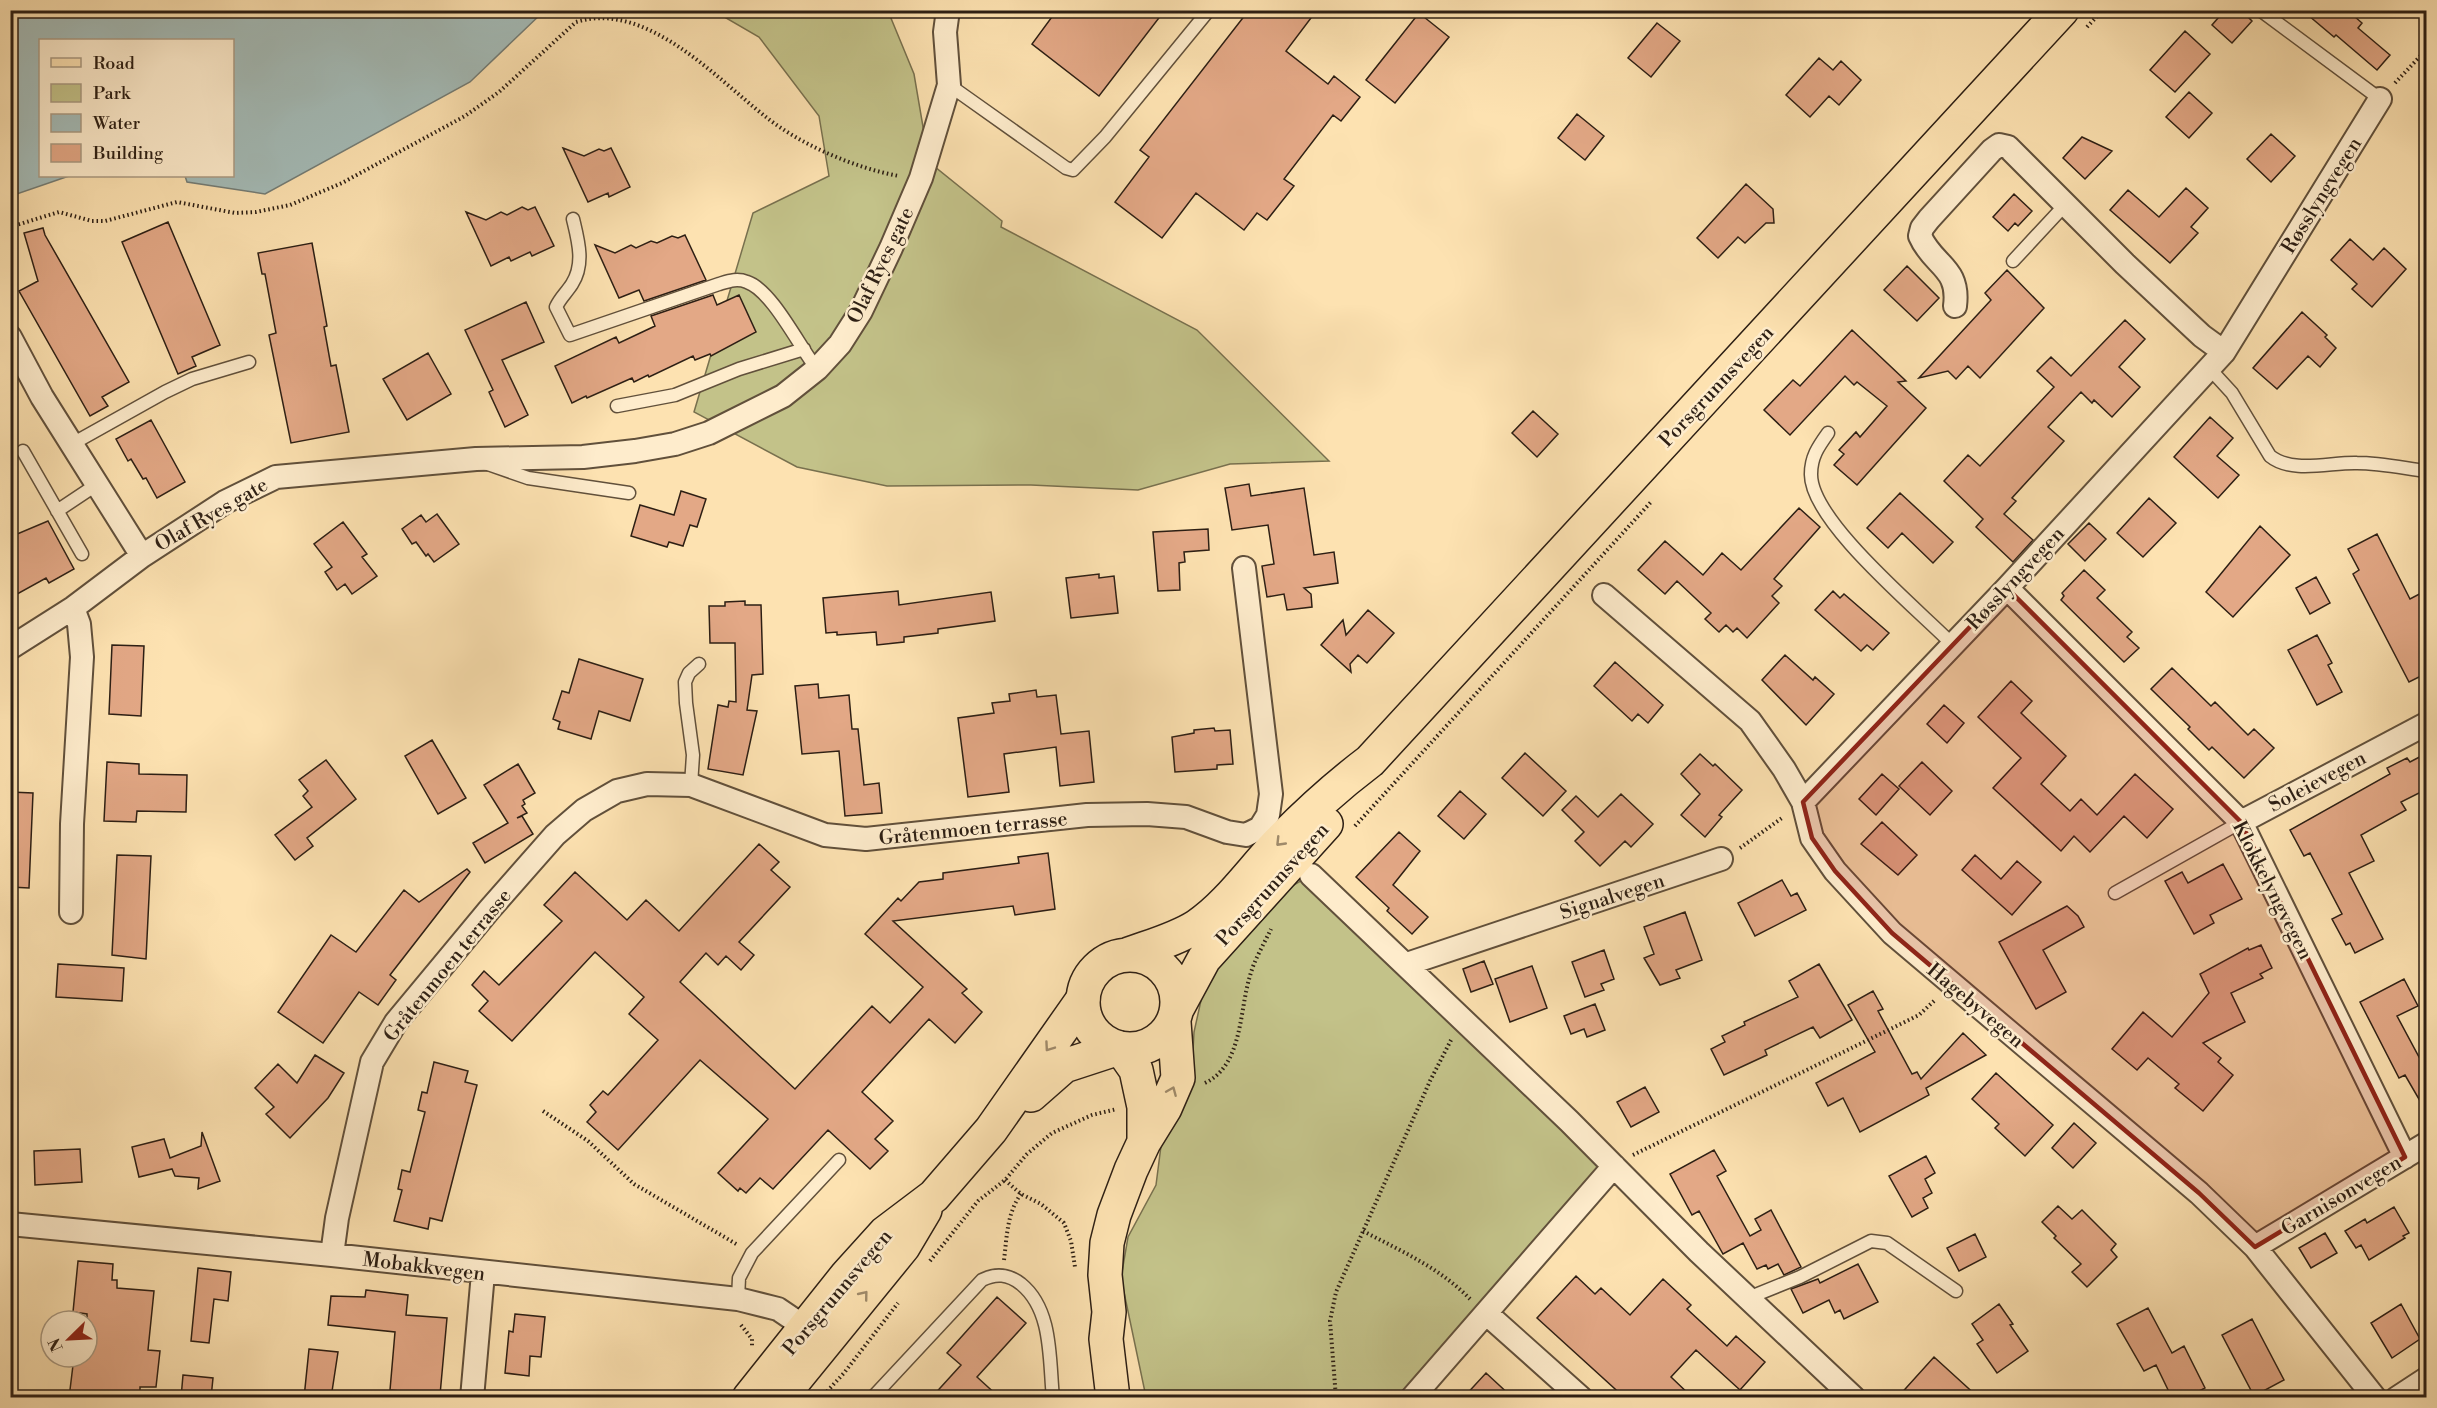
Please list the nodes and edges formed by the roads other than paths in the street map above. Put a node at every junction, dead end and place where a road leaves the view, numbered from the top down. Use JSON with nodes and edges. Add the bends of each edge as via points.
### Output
{"nodes":[{"id":1,"x":948,"y":10,"type":"edge"},
{"id":2,"x":1209,"y":10,"type":"edge"},
{"id":3,"x":2260,"y":10,"type":"edge"},
{"id":4,"x":2065,"y":17,"type":"edge"},
{"id":5,"x":949,"y":85,"type":"junction"},
{"id":6,"x":2380,"y":99,"type":"joint"},
{"id":7,"x":2065,"y":205,"type":"junction"},
{"id":8,"x":573,"y":219,"type":"dead end"},
{"id":9,"x":2013,"y":261,"type":"dead end"},
{"id":10,"x":1955,"y":306,"type":"dead end"},
{"id":11,"x":10,"y":337,"type":"edge"},
{"id":12,"x":804,"y":349,"type":"junction"},
{"id":13,"x":2217,"y":360,"type":"junction"},
{"id":14,"x":249,"y":362,"type":"dead end"},
{"id":15,"x":817,"y":369,"type":"junction"},
{"id":16,"x":617,"y":406,"type":"dead end"},
{"id":17,"x":1828,"y":433,"type":"dead end"},
{"id":18,"x":72,"y":444,"type":"junction"},
{"id":19,"x":23,"y":451,"type":"dead end"},
{"id":20,"x":476,"y":459,"type":"junction"},
{"id":21,"x":2427,"y":471,"type":"edge"},
{"id":22,"x":96,"y":485,"type":"junction"},
{"id":23,"x":629,"y":493,"type":"dead end"},
{"id":24,"x":57,"y":511,"type":"junction"},
{"id":25,"x":82,"y":554,"type":"dead end"},
{"id":26,"x":142,"y":556,"type":"junction"},
{"id":27,"x":1244,"y":568,"type":"dead end"},
{"id":28,"x":2007,"y":588,"type":"junction"},
{"id":29,"x":1604,"y":595,"type":"dead end"},
{"id":30,"x":73,"y":608,"type":"junction"},
{"id":31,"x":1953,"y":645,"type":"junction"},
{"id":32,"x":10,"y":648,"type":"edge"},
{"id":33,"x":699,"y":664,"type":"dead end"},
{"id":34,"x":2427,"y":724,"type":"edge"},
{"id":35,"x":1370,"y":761,"type":"junction"},
{"id":36,"x":691,"y":784,"type":"junction"},
{"id":37,"x":1803,"y":802,"type":"junction"},
{"id":38,"x":2241,"y":822,"type":"junction"},
{"id":39,"x":1721,"y":860,"type":"road end"},
{"id":40,"x":1311,"y":874,"type":"dead end"},
{"id":41,"x":2115,"y":893,"type":"dead end"},
{"id":42,"x":71,"y":912,"type":"dead end"},
{"id":43,"x":1128,"y":954,"type":"junction"},
{"id":44,"x":1407,"y":964,"type":"junction"},
{"id":45,"x":1083,"y":999,"type":"junction"},
{"id":46,"x":1176,"y":1016,"type":"junction"},
{"id":47,"x":1120,"y":1049,"type":"junction"},
{"id":48,"x":991,"y":1130,"type":"junction"},
{"id":49,"x":1144,"y":1142,"type":"junction"},
{"id":50,"x":2427,"y":1144,"type":"edge"},
{"id":51,"x":2405,"y":1157,"type":"junction"},
{"id":52,"x":839,"y":1160,"type":"dead end"},
{"id":53,"x":1614,"y":1166,"type":"junction"},
{"id":54,"x":10,"y":1224,"type":"edge"},
{"id":55,"x":2254,"y":1247,"type":"junction"},
{"id":56,"x":332,"y":1255,"type":"junction"},
{"id":57,"x":483,"y":1273,"type":"junction"},
{"id":58,"x":1956,"y":1291,"type":"dead end"},
{"id":59,"x":1748,"y":1298,"type":"junction"},
{"id":60,"x":737,"y":1309,"type":"junction"},
{"id":61,"x":1109,"y":1312,"type":"junction"},
{"id":62,"x":1486,"y":1314,"type":"junction"},
{"id":63,"x":816,"y":1335,"type":"junction"},
{"id":64,"x":2427,"y":1379,"type":"edge"},
{"id":65,"x":472,"y":1398,"type":"edge"},
{"id":66,"x":749,"y":1398,"type":"edge"},
{"id":67,"x":780,"y":1398,"type":"edge"},
{"id":68,"x":872,"y":1398,"type":"edge"},
{"id":69,"x":1053,"y":1398,"type":"edge"},
{"id":70,"x":1113,"y":1398,"type":"edge"},
{"id":71,"x":1134,"y":1398,"type":"edge"},
{"id":72,"x":1412,"y":1398,"type":"edge"},
{"id":73,"x":1581,"y":1398,"type":"edge"},
{"id":74,"x":1854,"y":1398,"type":"edge"},
{"id":75,"x":2375,"y":1398,"type":"edge"},
{"id":76,"x":2397,"y":1398,"type":"edge"}],
"edges":[{"from":1,"to":5,"type":"street","name":"Olaf Ryes gate","via":[[945,32]]},
{"from":2,"to":5,"type":"lane","via":[[1106,137],[1073,170]]},
{"from":3,"to":6,"type":"lane"},
{"from":4,"to":35,"type":"main road","name":"Porsgrunnsvegen"},
{"from":5,"to":15,"type":"street","name":"Olaf Ryes gate","via":[[921,178],[861,311],[840,344]]},
{"from":6,"to":13,"type":"street","name":"Røsslyngvegen"},
{"from":7,"to":9,"type":"lane"},
{"from":7,"to":10,"type":"street","via":[[2008,147],[1999,145],[1992,150],[1922,228],[1923,244],[1955,285]]},
{"from":7,"to":13,"type":"street","via":[[2202,336]]},
{"from":8,"to":12,"type":"lane","via":[[579,267],[574,282],[556,307],[570,335],[734,280],[754,284],[762,291]]},
{"from":11,"to":18,"type":"street"},
{"from":12,"to":15,"type":"lane"},
{"from":12,"to":16,"type":"lane","via":[[675,395]]},
{"from":13,"to":21,"type":"lane","via":[[2232,393],[2277,462],[2361,463]]},
{"from":13,"to":28,"type":"street","name":"Røsslyngvegen"},
{"from":14,"to":18,"type":"lane","via":[[192,379]]},
{"from":15,"to":20,"type":"street","name":"Olaf Ryes gate","via":[[774,401],[708,433],[675,444],[583,457]]},
{"from":17,"to":31,"type":"lane","via":[[1814,452],[1810,476],[1819,503],[1842,537]]},
{"from":18,"to":22,"type":"street"},
{"from":19,"to":24,"type":"lane"},
{"from":20,"to":23,"type":"lane","name":"Olaf Ryes gate","via":[[528,478]]},
{"from":20,"to":26,"type":"street","name":"Olaf Ryes gate","via":[[276,477],[225,502]]},
{"from":22,"to":24,"type":"lane"},
{"from":22,"to":26,"type":"street"},
{"from":24,"to":25,"type":"lane"},
{"from":26,"to":30,"type":"street","name":"Olaf Ryes gate"},
{"from":27,"to":36,"type":"street","name":"Gråtenmoen terrasse","via":[[1270,794],[1268,815],[1260,828],[1246,835],[1186,817],[1147,814],[1087,815],[866,840],[825,835]]},
{"from":28,"to":31,"type":"street","name":"Røsslyngvegen"},
{"from":28,"to":38,"type":"street","name":"Klokkelyngvegen"},
{"from":29,"to":37,"type":"street","name":"Hagebyvegen","via":[[1750,721]]},
{"from":30,"to":32,"type":"street","name":"Olaf Ryes gate"},
{"from":30,"to":42,"type":"street","via":[[79,624],[82,657]]},
{"from":31,"to":37,"type":"street","name":"Røsslyngvegen"},
{"from":33,"to":36,"type":"lane","via":[[685,682],[693,755]]},
{"from":34,"to":38,"type":"street","name":"Soleievegen"},
{"from":35,"to":43,"type":"main road","name":"Porsgrunnsvegen","one_way":true,"via":[[1336,786],[1197,926]]},
{"from":35,"to":46,"type":"main road","name":"Porsgrunnsvegen","via":[[1351,795],[1204,959]]},
{"from":36,"to":56,"type":"street","name":"Gråtenmoen terrasse","via":[[647,784],[617,791],[584,810],[555,835],[496,901],[396,1022],[372,1062]]},
{"from":37,"to":55,"type":"street","name":"Hagebyvegen","via":[[1812,838],[1835,871],[1892,933],[2199,1193]]},
{"from":38,"to":41,"type":"lane","name":"Soleievegen"},
{"from":38,"to":51,"type":"street","name":"Klokkelyngvegen"},
{"from":39,"to":44,"type":"street","name":"Signalvegen"},
{"from":40,"to":44,"type":"street"},
{"from":43,"to":45,"type":"main road","name":"Porsgrunnsvegen","via":[[1102,963],[1092,973]]},
{"from":43,"to":46,"type":"main road","via":[[1155,961],[1166,970],[1174,982]]},
{"from":44,"to":53,"type":"street"},
{"from":45,"to":47,"type":"main road","via":[[1090,1028],[1107,1044]]},
{"from":45,"to":48,"type":"main road","name":"Porsgrunnsvegen","one_way":true},
{"from":46,"to":47,"type":"main road","name":"Porsgrunnsvegen","via":[[1166,1034],[1155,1042],[1144,1048]]},
{"from":49,"to":46,"type":"main road","one_way":true,"via":[[1178,1078]]},
{"from":47,"to":48,"type":"main road","name":"Porsgrunnsvegen","via":[[1064,1066]]},
{"from":47,"to":49,"type":"main road","via":[[1136,1070],[1144,1107]]},
{"from":48,"to":63,"type":"main road","name":"Porsgrunnsvegen","via":[[934,1196],[903,1247]]},
{"from":49,"to":61,"type":"main road","via":[[1114,1215],[1107,1243]]},
{"from":50,"to":51,"type":"street","name":"Garnisonvegen"},
{"from":51,"to":55,"type":"street","name":"Garnisonvegen"},
{"from":52,"to":60,"type":"lane","via":[[752,1253],[739,1278]]},
{"from":53,"to":59,"type":"street"},
{"from":53,"to":62,"type":"street"},
{"from":54,"to":56,"type":"street","name":"Mobakkvegen"},
{"from":55,"to":75,"type":"street","name":"Hagebyvegen"},
{"from":56,"to":57,"type":"street","name":"Mobakkvegen"},
{"from":57,"to":60,"type":"street","name":"Mobakkvegen"},
{"from":57,"to":65,"type":"street"},
{"from":58,"to":59,"type":"lane","via":[[1887,1243],[1871,1241]]},
{"from":59,"to":74,"type":"street"},
{"from":60,"to":63,"type":"street","name":"Mobakkvegen","via":[[778,1309]]},
{"from":61,"to":70,"type":"main road","via":[[1106,1339]]},
{"from":61,"to":71,"type":"main road","via":[[1119,1335]]},
{"from":62,"to":72,"type":"street"},
{"from":62,"to":73,"type":"street"},
{"from":63,"to":66,"type":"main road","name":"Porsgrunnsvegen"},
{"from":63,"to":67,"type":"main road","name":"Porsgrunnsvegen"},
{"from":64,"to":76,"type":"street"},
{"from":68,"to":69,"type":"lane","via":[[982,1280],[992,1275],[1014,1279],[1029,1291],[1041,1310]]}]}
